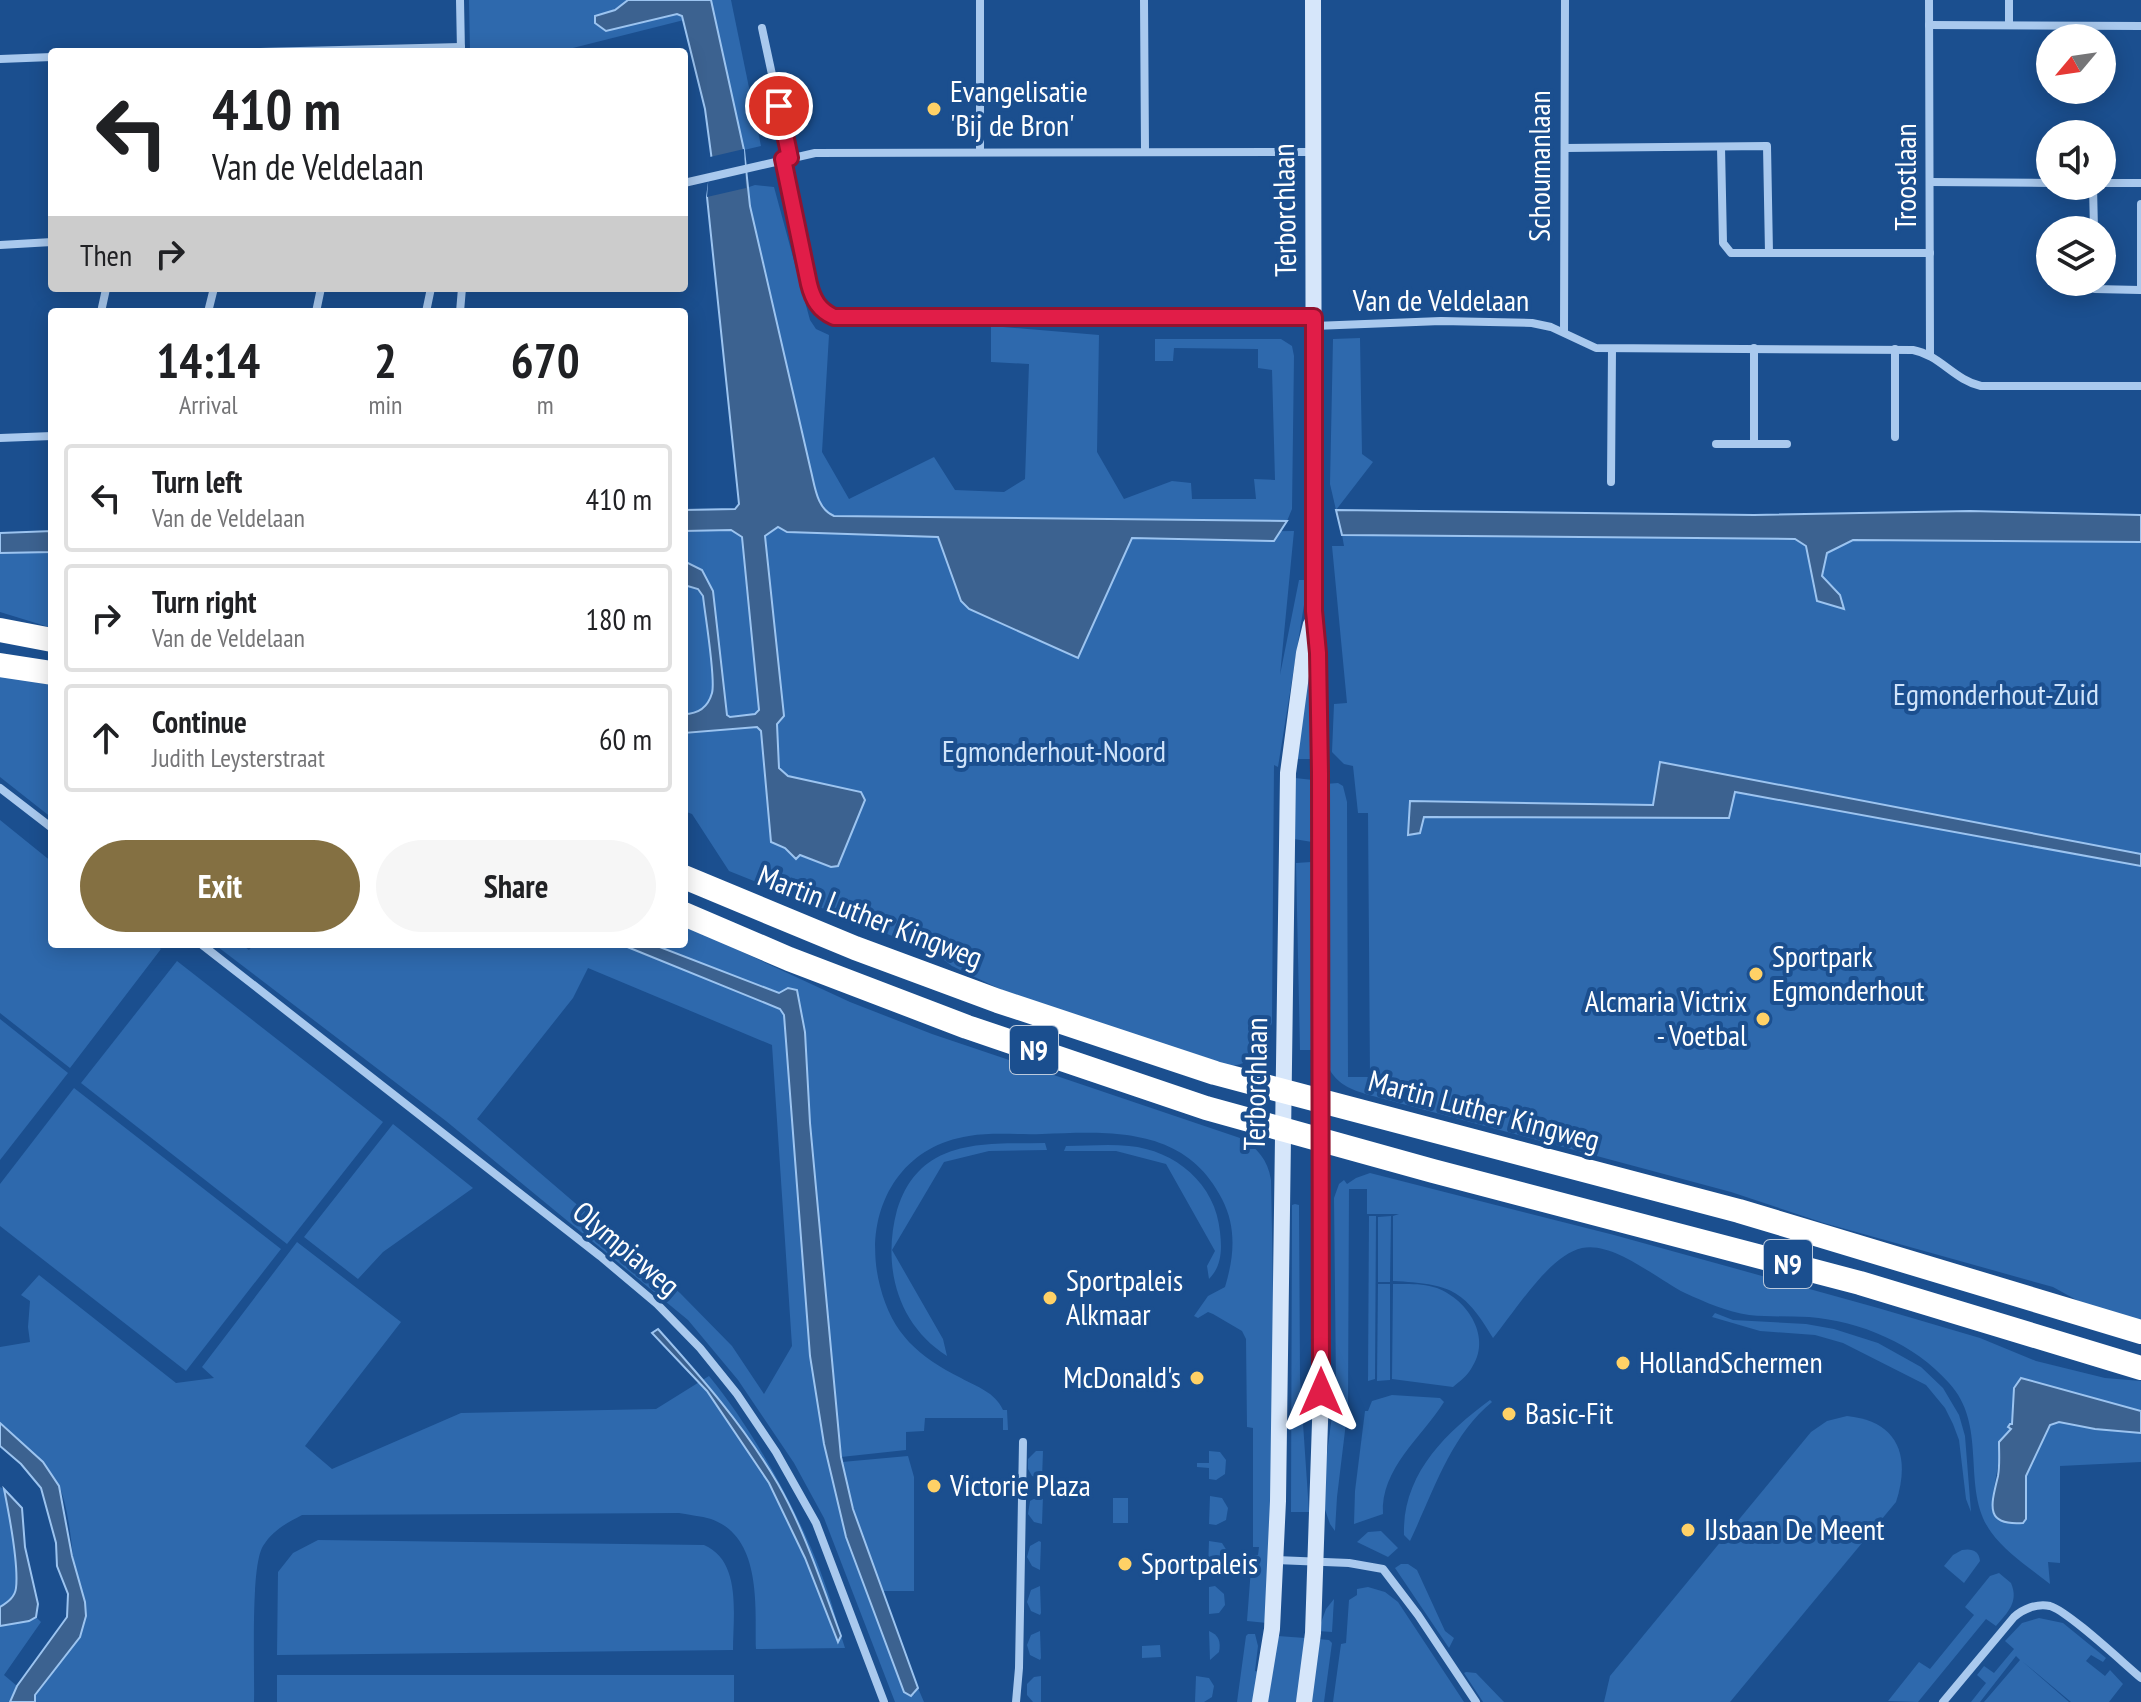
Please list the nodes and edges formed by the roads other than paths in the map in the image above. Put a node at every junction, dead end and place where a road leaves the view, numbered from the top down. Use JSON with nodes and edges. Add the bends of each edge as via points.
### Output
{"nodes":[{"id":1,"x":460,"y":0,"type":"edge"},
{"id":2,"x":980,"y":0,"type":"edge"},
{"id":3,"x":1144,"y":0,"type":"edge"},
{"id":4,"x":1313,"y":0,"type":"edge"},
{"id":5,"x":1565,"y":0,"type":"edge"},
{"id":6,"x":1929,"y":0,"type":"edge"},
{"id":7,"x":2009,"y":0,"type":"edge"},
{"id":8,"x":1929,"y":25,"type":"junction"},
{"id":9,"x":2009,"y":25,"type":"junction"},
{"id":10,"x":2141,"y":26,"type":"edge"},
{"id":11,"x":762,"y":28,"type":"dead end"},
{"id":12,"x":461,"y":48,"type":"edge"},
{"id":13,"x":48,"y":57,"type":"edge"},
{"id":14,"x":0,"y":59,"type":"edge"},
{"id":15,"x":1721,"y":147,"type":"junction"},
{"id":16,"x":1565,"y":148,"type":"junction"},
{"id":17,"x":1145,"y":150,"type":"junction"},
{"id":18,"x":980,"y":151,"type":"junction"},
{"id":19,"x":1311,"y":152,"type":"junction"},
{"id":20,"x":787,"y":158,"type":"junction"},
{"id":21,"x":688,"y":182,"type":"edge"},
{"id":22,"x":1930,"y":182,"type":"junction"},
{"id":23,"x":2036,"y":183,"type":"edge"},
{"id":24,"x":2116,"y":183,"type":"edge"},
{"id":25,"x":2141,"y":183,"type":"edge"},
{"id":26,"x":2141,"y":204,"type":"edge"},
{"id":27,"x":48,"y":242,"type":"edge"},
{"id":28,"x":0,"y":245,"type":"edge"},
{"id":29,"x":1769,"y":253,"type":"junction"},
{"id":30,"x":1930,"y":253,"type":"junction"},
{"id":31,"x":2116,"y":289,"type":"edge"},
{"id":32,"x":2140,"y":290,"type":"edge"},
{"id":33,"x":1314,"y":322,"type":"junction"},
{"id":34,"x":1564,"y":332,"type":"junction"},
{"id":35,"x":1754,"y":348,"type":"junction"},
{"id":36,"x":1612,"y":349,"type":"junction"},
{"id":37,"x":1895,"y":349,"type":"junction"},
{"id":38,"x":1930,"y":354,"type":"junction"},
{"id":39,"x":2141,"y":386,"type":"edge"},
{"id":40,"x":48,"y":436,"type":"edge"},
{"id":41,"x":1895,"y":437,"type":"dead end"},
{"id":42,"x":0,"y":438,"type":"edge"},
{"id":43,"x":1716,"y":444,"type":"dead end"},
{"id":44,"x":1754,"y":444,"type":"junction"},
{"id":45,"x":1787,"y":444,"type":"dead end"},
{"id":46,"x":1611,"y":482,"type":"dead end"},
{"id":47,"x":1314,"y":611,"type":"junction"},
{"id":48,"x":0,"y":630,"type":"edge"},
{"id":49,"x":48,"y":639,"type":"edge"},
{"id":50,"x":0,"y":665,"type":"edge"},
{"id":51,"x":48,"y":672,"type":"edge"},
{"id":52,"x":0,"y":788,"type":"edge"},
{"id":53,"x":48,"y":825,"type":"edge"},
{"id":54,"x":693,"y":871,"type":"edge"},
{"id":55,"x":688,"y":916,"type":"edge"},
{"id":56,"x":206,"y":948,"type":"edge"},
{"id":57,"x":1284,"y":1091,"type":"junction"},
{"id":58,"x":1319,"y":1100,"type":"junction"},
{"id":59,"x":1283,"y":1130,"type":"junction"},
{"id":60,"x":1319,"y":1140,"type":"junction"},
{"id":61,"x":2141,"y":1332,"type":"edge"},
{"id":62,"x":2141,"y":1368,"type":"edge"},
{"id":63,"x":1023,"y":1442,"type":"dead end"},
{"id":64,"x":1276,"y":1560,"type":"junction"},
{"id":65,"x":1316,"y":1562,"type":"junction"},
{"id":66,"x":2141,"y":1678,"type":"edge"},
{"id":67,"x":884,"y":1702,"type":"edge"},
{"id":68,"x":1016,"y":1702,"type":"edge"},
{"id":69,"x":1260,"y":1702,"type":"edge"},
{"id":70,"x":1304,"y":1702,"type":"edge"},
{"id":71,"x":1476,"y":1702,"type":"edge"},
{"id":72,"x":1943,"y":1702,"type":"edge"}],
"edges":[{"from":1,"to":12,"type":"street"},
{"from":2,"to":18,"type":"street"},
{"from":3,"to":17,"type":"street"},
{"from":4,"to":19,"type":"street","name":"Terborchlaan"},
{"from":5,"to":16,"type":"street","name":"Schoumanlaan"},
{"from":6,"to":8,"type":"street","name":"Troostlaan"},
{"from":7,"to":9,"type":"street"},
{"from":8,"to":9,"type":"street"},
{"from":8,"to":22,"type":"street","name":"Troostlaan"},
{"from":9,"to":10,"type":"street"},
{"from":11,"to":20,"type":"street","name":"Van de Veldelaan"},
{"from":13,"to":14,"type":"street"},
{"from":15,"to":16,"type":"street"},
{"from":15,"to":29,"type":"street","via":[[1723,243],[1731,253]]},
{"from":15,"to":29,"type":"street","via":[[1767,146]]},
{"from":16,"to":34,"type":"street","name":"Schoumanlaan"},
{"from":17,"to":18,"type":"street"},
{"from":17,"to":19,"type":"street"},
{"from":18,"to":20,"type":"street"},
{"from":19,"to":33,"type":"street","name":"Terborchlaan"},
{"from":20,"to":21,"type":"street"},
{"from":20,"to":33,"type":"street","name":"Van de Veldelaan","via":[[812,295],[834,317]]},
{"from":22,"to":23,"type":"street"},
{"from":22,"to":30,"type":"street","name":"Troostlaan"},
{"from":24,"to":25,"type":"street"},
{"from":26,"to":32,"type":"street"},
{"from":27,"to":28,"type":"street"},
{"from":29,"to":30,"type":"street"},
{"from":30,"to":38,"type":"street","name":"Troostlaan"},
{"from":31,"to":32,"type":"street"},
{"from":33,"to":34,"type":"street","name":"Van de Veldelaan","via":[[1510,322]]},
{"from":33,"to":47,"type":"street","name":"Terborchlaan"},
{"from":34,"to":36,"type":"street","name":"Van de Veldelaan","via":[[1590,346]]},
{"from":35,"to":36,"type":"street","name":"Van de Veldelaan"},
{"from":35,"to":37,"type":"street","name":"Van de Veldelaan"},
{"from":35,"to":44,"type":"street"},
{"from":36,"to":46,"type":"street"},
{"from":37,"to":38,"type":"street","name":"Van de Veldelaan"},
{"from":37,"to":41,"type":"street"},
{"from":38,"to":39,"type":"street","via":[[1956,376],[1981,386]]},
{"from":40,"to":42,"type":"street"},
{"from":43,"to":44,"type":"street"},
{"from":44,"to":45,"type":"street"},
{"from":47,"to":57,"type":"street","name":"Terborchlaan","via":[[1288,773]]},
{"from":47,"to":58,"type":"street","name":"Terborchlaan","via":[[1320,773]]},
{"from":48,"to":49,"type":"highway"},
{"from":50,"to":51,"type":"highway"},
{"from":52,"to":53,"type":"street"},
{"from":54,"to":57,"type":"highway","name":"Martin Luther Kingweg","number":"N9","via":[[757,908],[998,1001]]},
{"from":55,"to":59,"type":"highway","number":"N9","via":[[967,1027]]},
{"from":56,"to":67,"type":"street","name":"Olympiaweg","via":[[600,1256],[692,1340],[737,1394],[798,1488],[827,1549]]},
{"from":57,"to":58,"type":"highway","name":"Martin Luther Kingweg","number":"N9"},
{"from":57,"to":59,"type":"street","name":"Terborchlaan"},
{"from":58,"to":60,"type":"street","name":"Terborchlaan"},
{"from":58,"to":61,"type":"highway","name":"Martin Luther Kingweg","number":"N9","via":[[1739,1211]]},
{"from":59,"to":60,"type":"highway","number":"N9"},
{"from":59,"to":64,"type":"street","name":"Terborchlaan"},
{"from":60,"to":62,"type":"highway","number":"N9","via":[[1860,1283]]},
{"from":60,"to":65,"type":"street","name":"Terborchlaan"},
{"from":63,"to":68,"type":"street"},
{"from":64,"to":65,"type":"street"},
{"from":64,"to":69,"type":"street","name":"Terborchlaan"},
{"from":65,"to":70,"type":"street","name":"Terborchlaan"},
{"from":65,"to":71,"type":"street","via":[[1367,1565],[1387,1573]]},
{"from":66,"to":72,"type":"street","via":[[2061,1612],[2042,1605],[2014,1617]]}]}
